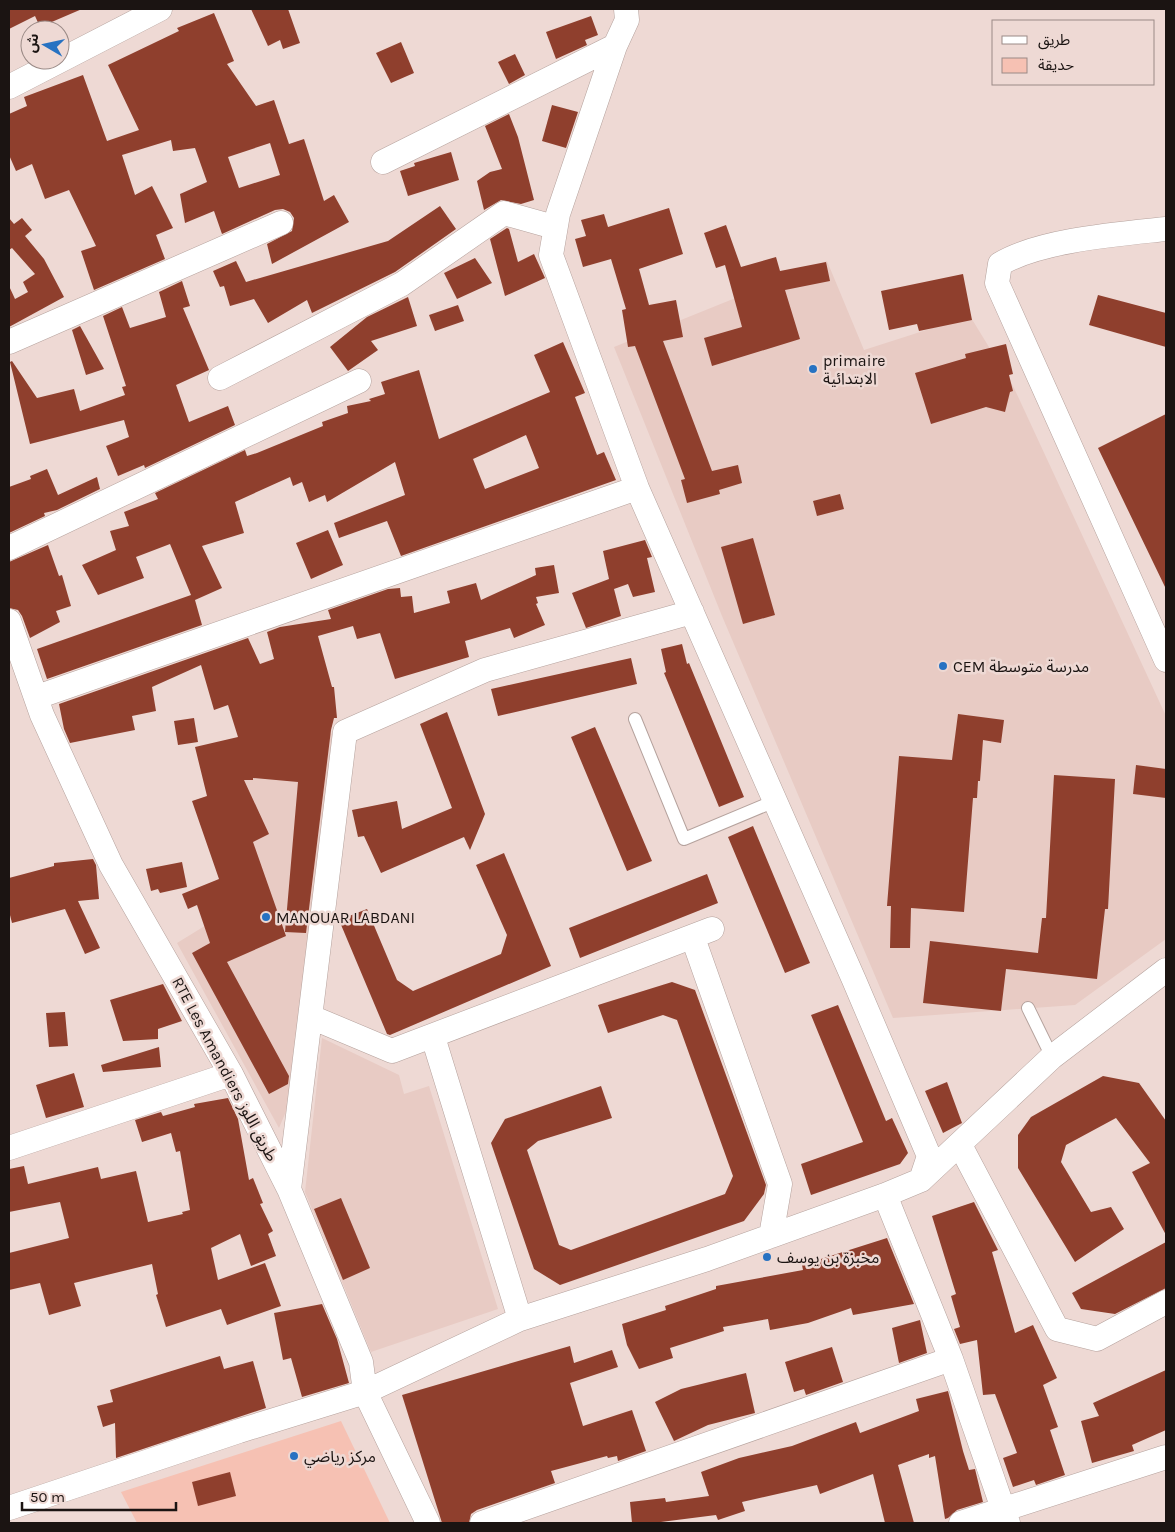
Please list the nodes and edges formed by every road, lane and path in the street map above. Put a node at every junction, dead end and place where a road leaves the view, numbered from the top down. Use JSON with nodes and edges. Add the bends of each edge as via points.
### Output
{"nodes":[{"id":1,"x":160,"y":9,"type":"edge"},
{"id":2,"x":626,"y":9,"type":"edge"},
{"id":3,"x":615,"y":46,"type":"junction"},
{"id":4,"x":9,"y":87,"type":"edge"},
{"id":5,"x":383,"y":162,"type":"dead end"},
{"id":6,"x":281,"y":224,"type":"dead end"},
{"id":7,"x":554,"y":227,"type":"junction"},
{"id":8,"x":1166,"y":229,"type":"edge"},
{"id":9,"x":9,"y":342,"type":"edge"},
{"id":10,"x":220,"y":378,"type":"dead end"},
{"id":11,"x":359,"y":381,"type":"dead end"},
{"id":12,"x":637,"y":488,"type":"junction"},
{"id":13,"x":9,"y":548,"type":"edge"},
{"id":14,"x":692,"y":612,"type":"junction"},
{"id":15,"x":9,"y":621,"type":"edge"},
{"id":16,"x":1166,"y":660,"type":"edge"},
{"id":17,"x":37,"y":697,"type":"junction"},
{"id":18,"x":635,"y":719,"type":"dead end"},
{"id":19,"x":775,"y":801,"type":"junction"},
{"id":20,"x":1166,"y":970,"type":"edge"},
{"id":21,"x":1028,"y":1008,"type":"dead end"},
{"id":22,"x":312,"y":1017,"type":"junction"},
{"id":23,"x":433,"y":1037,"type":"junction"},
{"id":24,"x":1052,"y":1057,"type":"junction"},
{"id":25,"x":231,"y":1074,"type":"junction"},
{"id":26,"x":960,"y":1145,"type":"junction"},
{"id":27,"x":9,"y":1148,"type":"edge"},
{"id":28,"x":921,"y":1180,"type":"junction"},
{"id":29,"x":289,"y":1189,"type":"junction"},
{"id":30,"x":885,"y":1195,"type":"junction"},
{"id":31,"x":771,"y":1236,"type":"junction"},
{"id":32,"x":1166,"y":1302,"type":"edge"},
{"id":33,"x":520,"y":1319,"type":"junction"},
{"id":34,"x":951,"y":1359,"type":"junction"},
{"id":35,"x":365,"y":1392,"type":"junction"},
{"id":36,"x":1166,"y":1457,"type":"edge"},
{"id":37,"x":9,"y":1508,"type":"edge"},
{"id":38,"x":1005,"y":1516,"type":"edge"},
{"id":39,"x":428,"y":1523,"type":"edge"},
{"id":40,"x":482,"y":1523,"type":"edge"},
{"id":41,"x":961,"y":1523,"type":"edge"}],
"edges":[{"from":1,"to":4,"type":"street"},
{"from":2,"to":3,"type":"street","via":[[626,20]]},
{"from":3,"to":5,"type":"street"},
{"from":3,"to":7,"type":"street"},
{"from":6,"to":9,"type":"street"},
{"from":7,"to":10,"type":"street","via":[[504,213],[402,284]]},
{"from":7,"to":12,"type":"street","via":[[551,256]]},
{"from":8,"to":16,"type":"street","via":[[1111,235],[1018,253],[1000,264],[997,283]]},
{"from":11,"to":13,"type":"street"},
{"from":12,"to":14,"type":"street"},
{"from":12,"to":17,"type":"street"},
{"from":14,"to":19,"type":"street"},
{"from":14,"to":22,"type":"street","via":[[485,670],[346,732]]},
{"from":15,"to":17,"type":"street","name":"RTE Les Amandiers طريق اللوز"},
{"from":17,"to":25,"type":"street","name":"RTE Les Amandiers طريق اللوز","via":[[42,715],[111,865]]},
{"from":18,"to":19,"type":"lane","via":[[684,838]]},
{"from":19,"to":28,"type":"street","via":[[929,1156]]},
{"from":20,"to":24,"type":"street"},
{"from":21,"to":24,"type":"lane"},
{"from":22,"to":23,"type":"street","via":[[392,1051]]},
{"from":22,"to":29,"type":"street"},
{"from":23,"to":31,"type":"street","via":[[703,933],[780,1184]]},
{"from":23,"to":33,"type":"street"},
{"from":24,"to":26,"type":"street"},
{"from":25,"to":27,"type":"street"},
{"from":25,"to":29,"type":"street","name":"RTE Les Amandiers طريق اللوز"},
{"from":26,"to":28,"type":"street"},
{"from":26,"to":32,"type":"street","via":[[1057,1329],[1097,1339]]},
{"from":28,"to":30,"type":"street"},
{"from":29,"to":35,"type":"street","name":"RTE Les Amandiers طريق اللوز","via":[[361,1362]]},
{"from":30,"to":31,"type":"street"},
{"from":30,"to":34,"type":"street"},
{"from":31,"to":33,"type":"street"},
{"from":33,"to":35,"type":"street"},
{"from":34,"to":38,"type":"street"},
{"from":34,"to":40,"type":"street"},
{"from":35,"to":37,"type":"street"},
{"from":35,"to":39,"type":"street","name":"RTE Les Amandiers طريق اللوز"},
{"from":36,"to":38,"type":"street"},
{"from":38,"to":41,"type":"street"}]}
